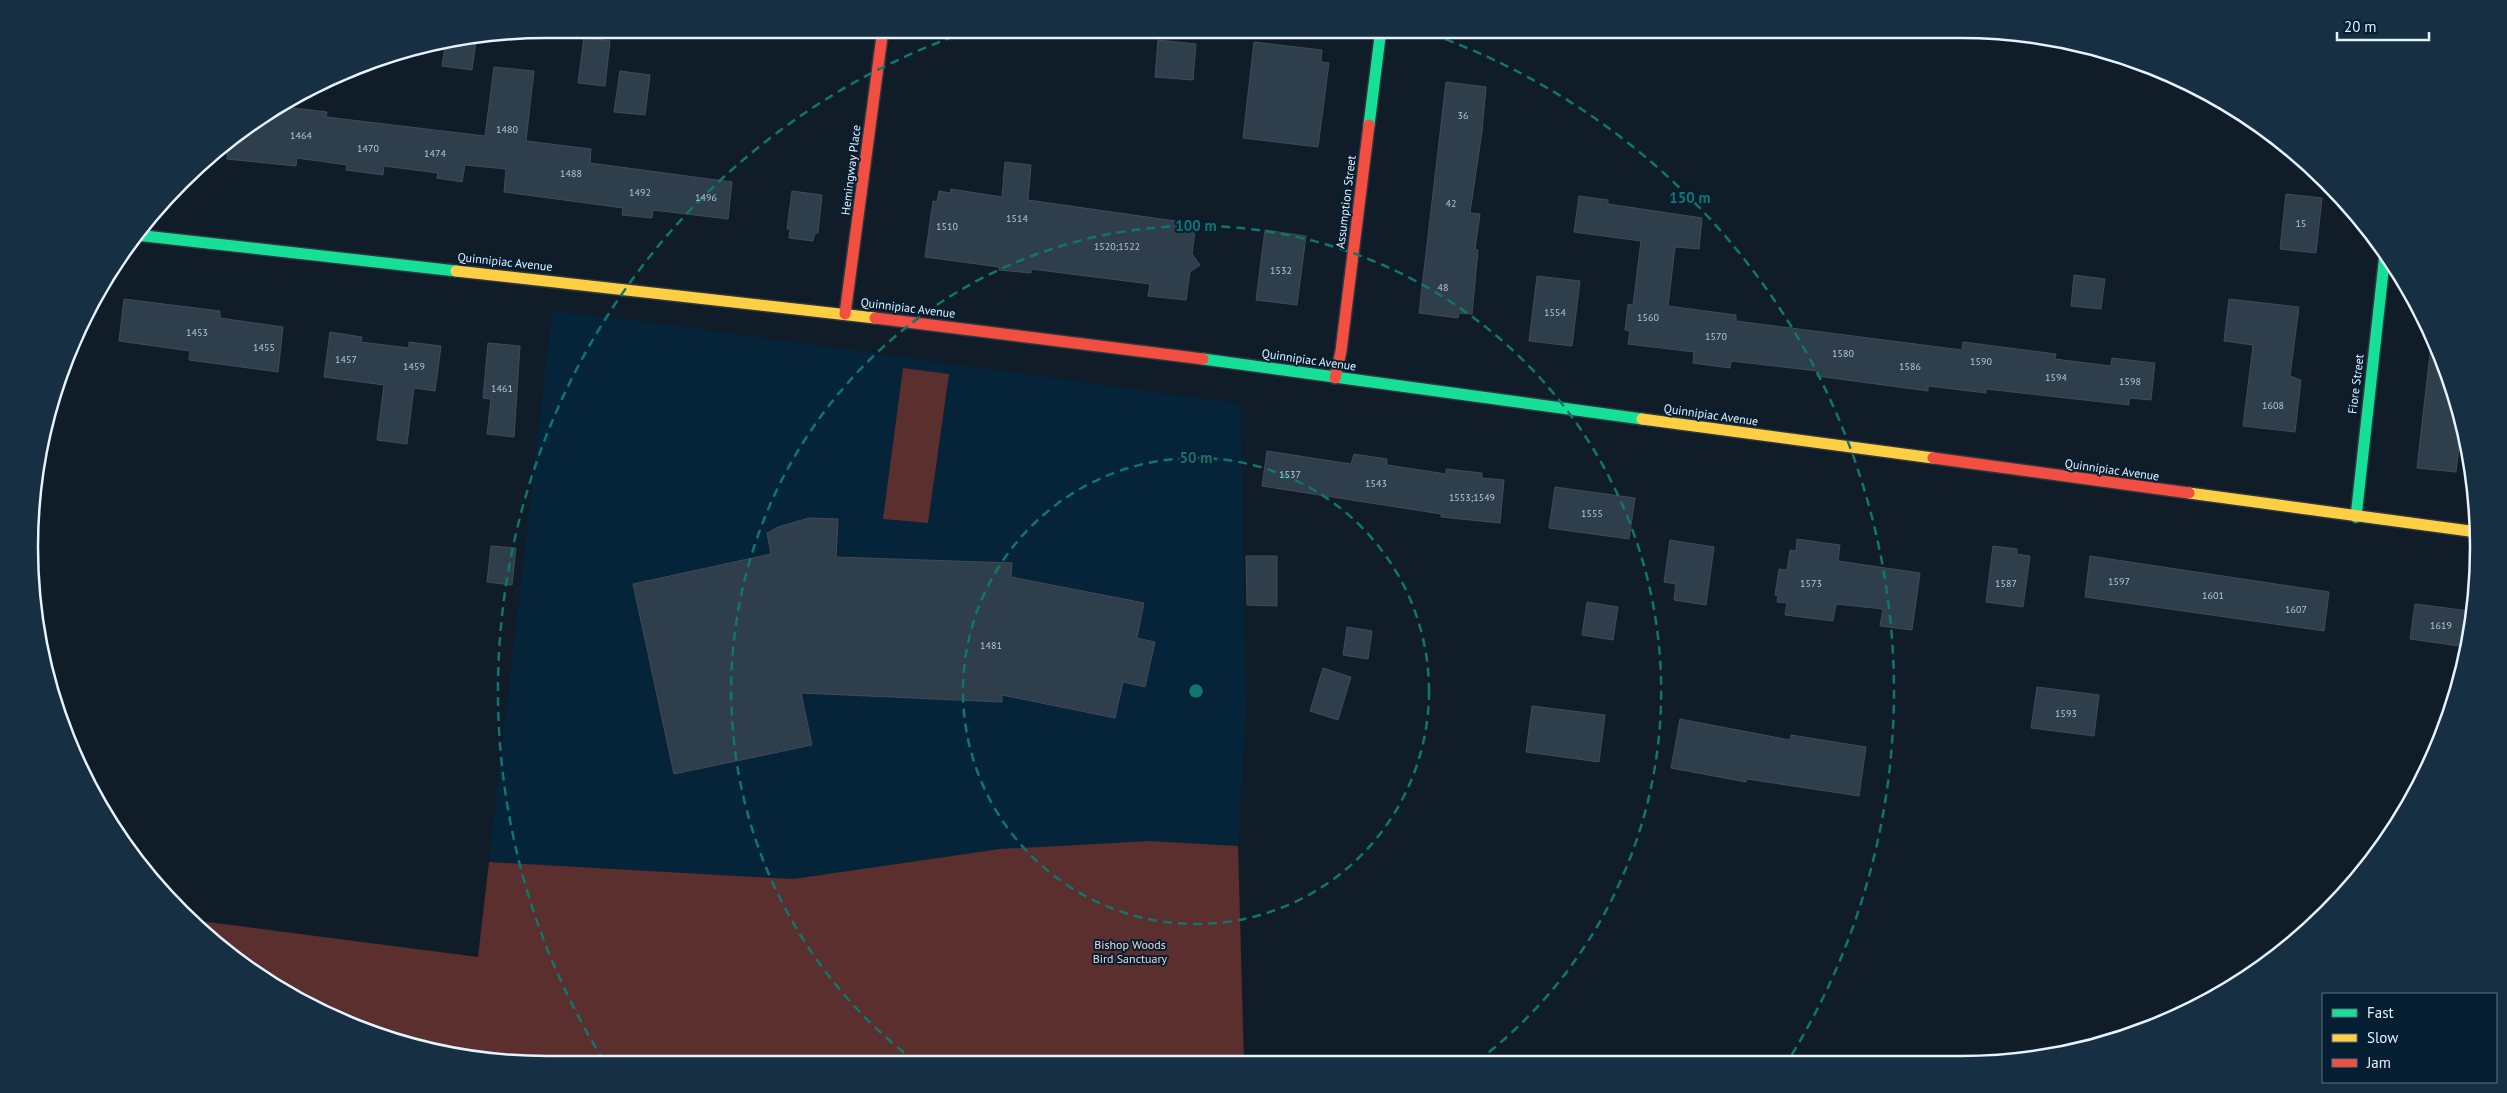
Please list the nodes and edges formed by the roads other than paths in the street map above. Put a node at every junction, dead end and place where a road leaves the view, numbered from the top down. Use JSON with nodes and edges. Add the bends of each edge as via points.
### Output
{"nodes":[{"id":1,"x":882,"y":38,"type":"edge"},
{"id":2,"x":1380,"y":38,"type":"edge"},
{"id":3,"x":144,"y":236,"type":"edge"},
{"id":4,"x":2384,"y":264,"type":"edge"},
{"id":5,"x":845,"y":314,"type":"junction"},
{"id":6,"x":1335,"y":378,"type":"junction"},
{"id":7,"x":2356,"y":517,"type":"junction"},
{"id":8,"x":2469,"y":531,"type":"edge"}],
"edges":[{"from":1,"to":5,"type":"main road","name":"Hemingway Place"},
{"from":2,"to":6,"type":"main road","name":"Assumption Street"},
{"from":3,"to":5,"type":"main road","name":"Quinnipiac Avenue"},
{"from":4,"to":7,"type":"main road","name":"Fiore Street"},
{"from":5,"to":6,"type":"main road","name":"Quinnipiac Avenue"},
{"from":6,"to":7,"type":"main road","name":"Quinnipiac Avenue"},
{"from":7,"to":8,"type":"main road","name":"Quinnipiac Avenue"}]}
